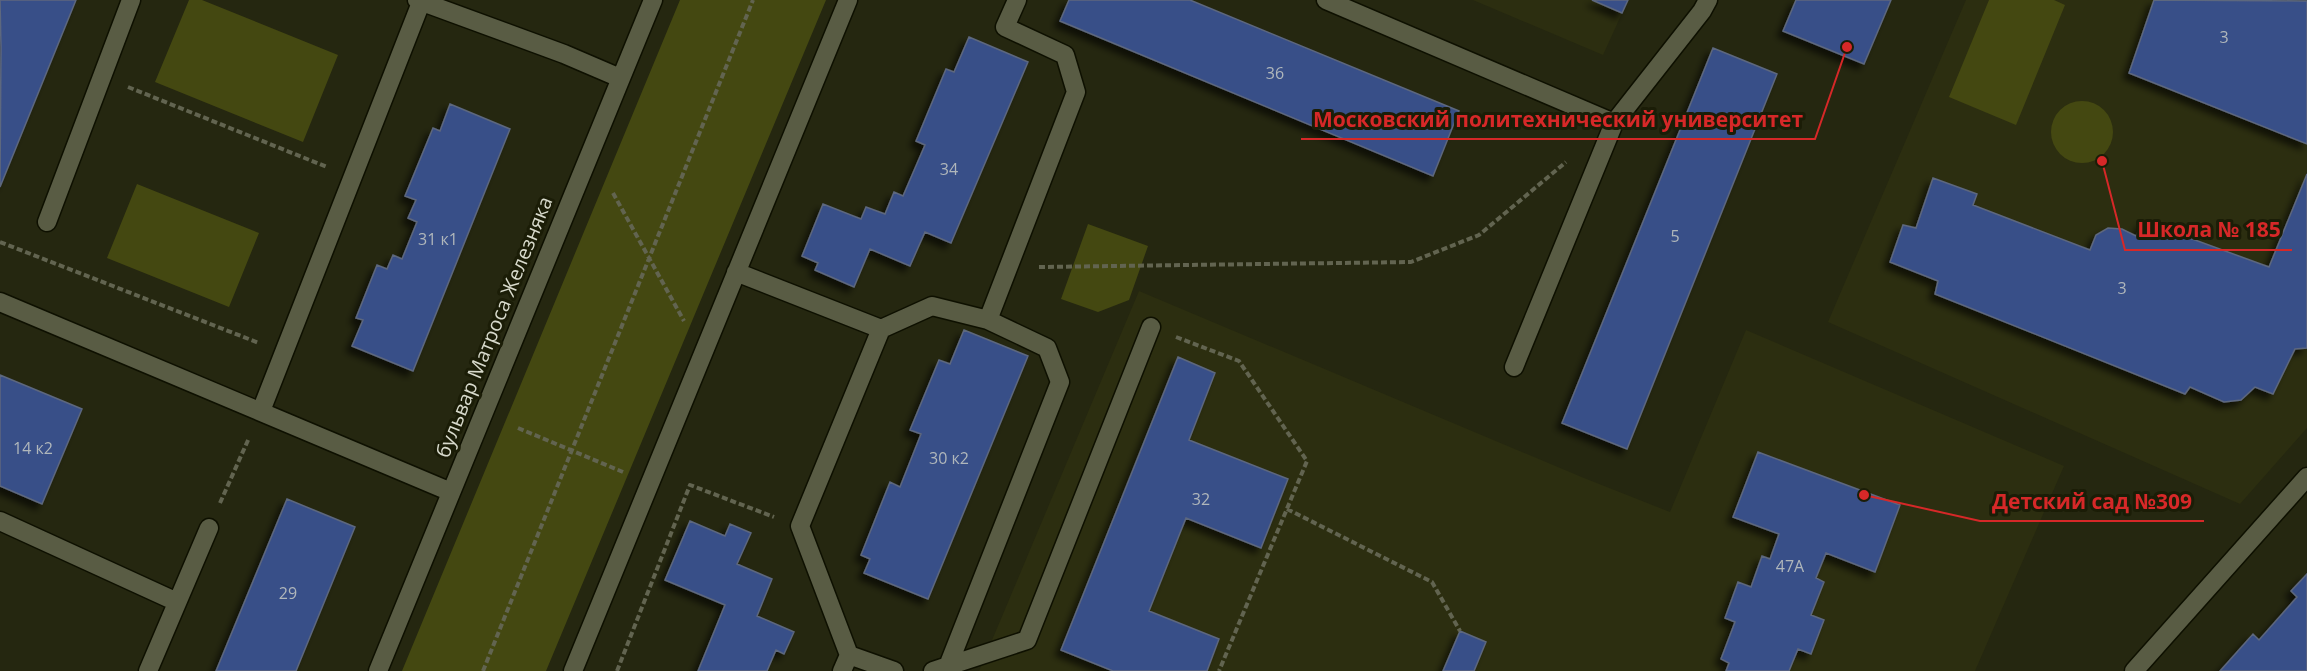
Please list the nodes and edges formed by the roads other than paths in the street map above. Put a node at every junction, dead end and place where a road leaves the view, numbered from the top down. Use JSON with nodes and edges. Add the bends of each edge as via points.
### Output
{"nodes":[{"id":1,"x":131,"y":0,"type":"edge"},
{"id":2,"x":653,"y":0,"type":"edge"},
{"id":3,"x":848,"y":0,"type":"edge"},
{"id":4,"x":1017,"y":0,"type":"edge"},
{"id":5,"x":1326,"y":0,"type":"edge"},
{"id":6,"x":1708,"y":0,"type":"edge"},
{"id":7,"x":420,"y":1,"type":"edge"},
{"id":8,"x":620,"y":78,"type":"junction"},
{"id":9,"x":1614,"y":123,"type":"junction"},
{"id":10,"x":47,"y":222,"type":"dead end"},
{"id":11,"x":736,"y":272,"type":"junction"},
{"id":12,"x":0,"y":302,"type":"edge"},
{"id":13,"x":988,"y":320,"type":"junction"},
{"id":14,"x":1151,"y":327,"type":"road end"},
{"id":15,"x":881,"y":329,"type":"junction"},
{"id":16,"x":1514,"y":367,"type":"dead end"},
{"id":17,"x":261,"y":411,"type":"junction"},
{"id":18,"x":2307,"y":477,"type":"edge"},
{"id":19,"x":451,"y":492,"type":"junction"},
{"id":20,"x":0,"y":521,"type":"edge"},
{"id":21,"x":209,"y":528,"type":"road end"},
{"id":22,"x":177,"y":602,"type":"junction"},
{"id":23,"x":845,"y":663,"type":"edge"},
{"id":24,"x":940,"y":668,"type":"edge"},
{"id":25,"x":148,"y":671,"type":"edge"},
{"id":26,"x":378,"y":671,"type":"edge"},
{"id":27,"x":573,"y":671,"type":"edge"},
{"id":28,"x":894,"y":671,"type":"edge"},
{"id":29,"x":2134,"y":671,"type":"edge"}],
"edges":[{"from":1,"to":10,"type":"street"},
{"from":2,"to":8,"type":"street","name":"бульвар Матроса Железняка"},
{"from":3,"to":11,"type":"street"},
{"from":4,"to":13,"type":"street","via":[[1005,27],[1065,55],[1076,92]]},
{"from":5,"to":9,"type":"street"},
{"from":6,"to":9,"type":"street"},
{"from":7,"to":8,"type":"street"},
{"from":7,"to":17,"type":"street"},
{"from":8,"to":19,"type":"street","name":"бульвар Матроса Железняка"},
{"from":9,"to":16,"type":"street"},
{"from":11,"to":15,"type":"street"},
{"from":11,"to":27,"type":"street"},
{"from":12,"to":17,"type":"street"},
{"from":13,"to":15,"type":"street","via":[[932,306]]},
{"from":13,"to":24,"type":"street","via":[[1047,348],[1060,382]]},
{"from":14,"to":24,"type":"street","via":[[1027,640]]},
{"from":15,"to":23,"type":"street","via":[[800,526]]},
{"from":17,"to":19,"type":"street"},
{"from":18,"to":29,"type":"street"},
{"from":19,"to":26,"type":"street","name":"бульвар Матроса Железняка"},
{"from":20,"to":22,"type":"street"},
{"from":21,"to":22,"type":"street"},
{"from":22,"to":25,"type":"street"},
{"from":23,"to":28,"type":"street"}]}
